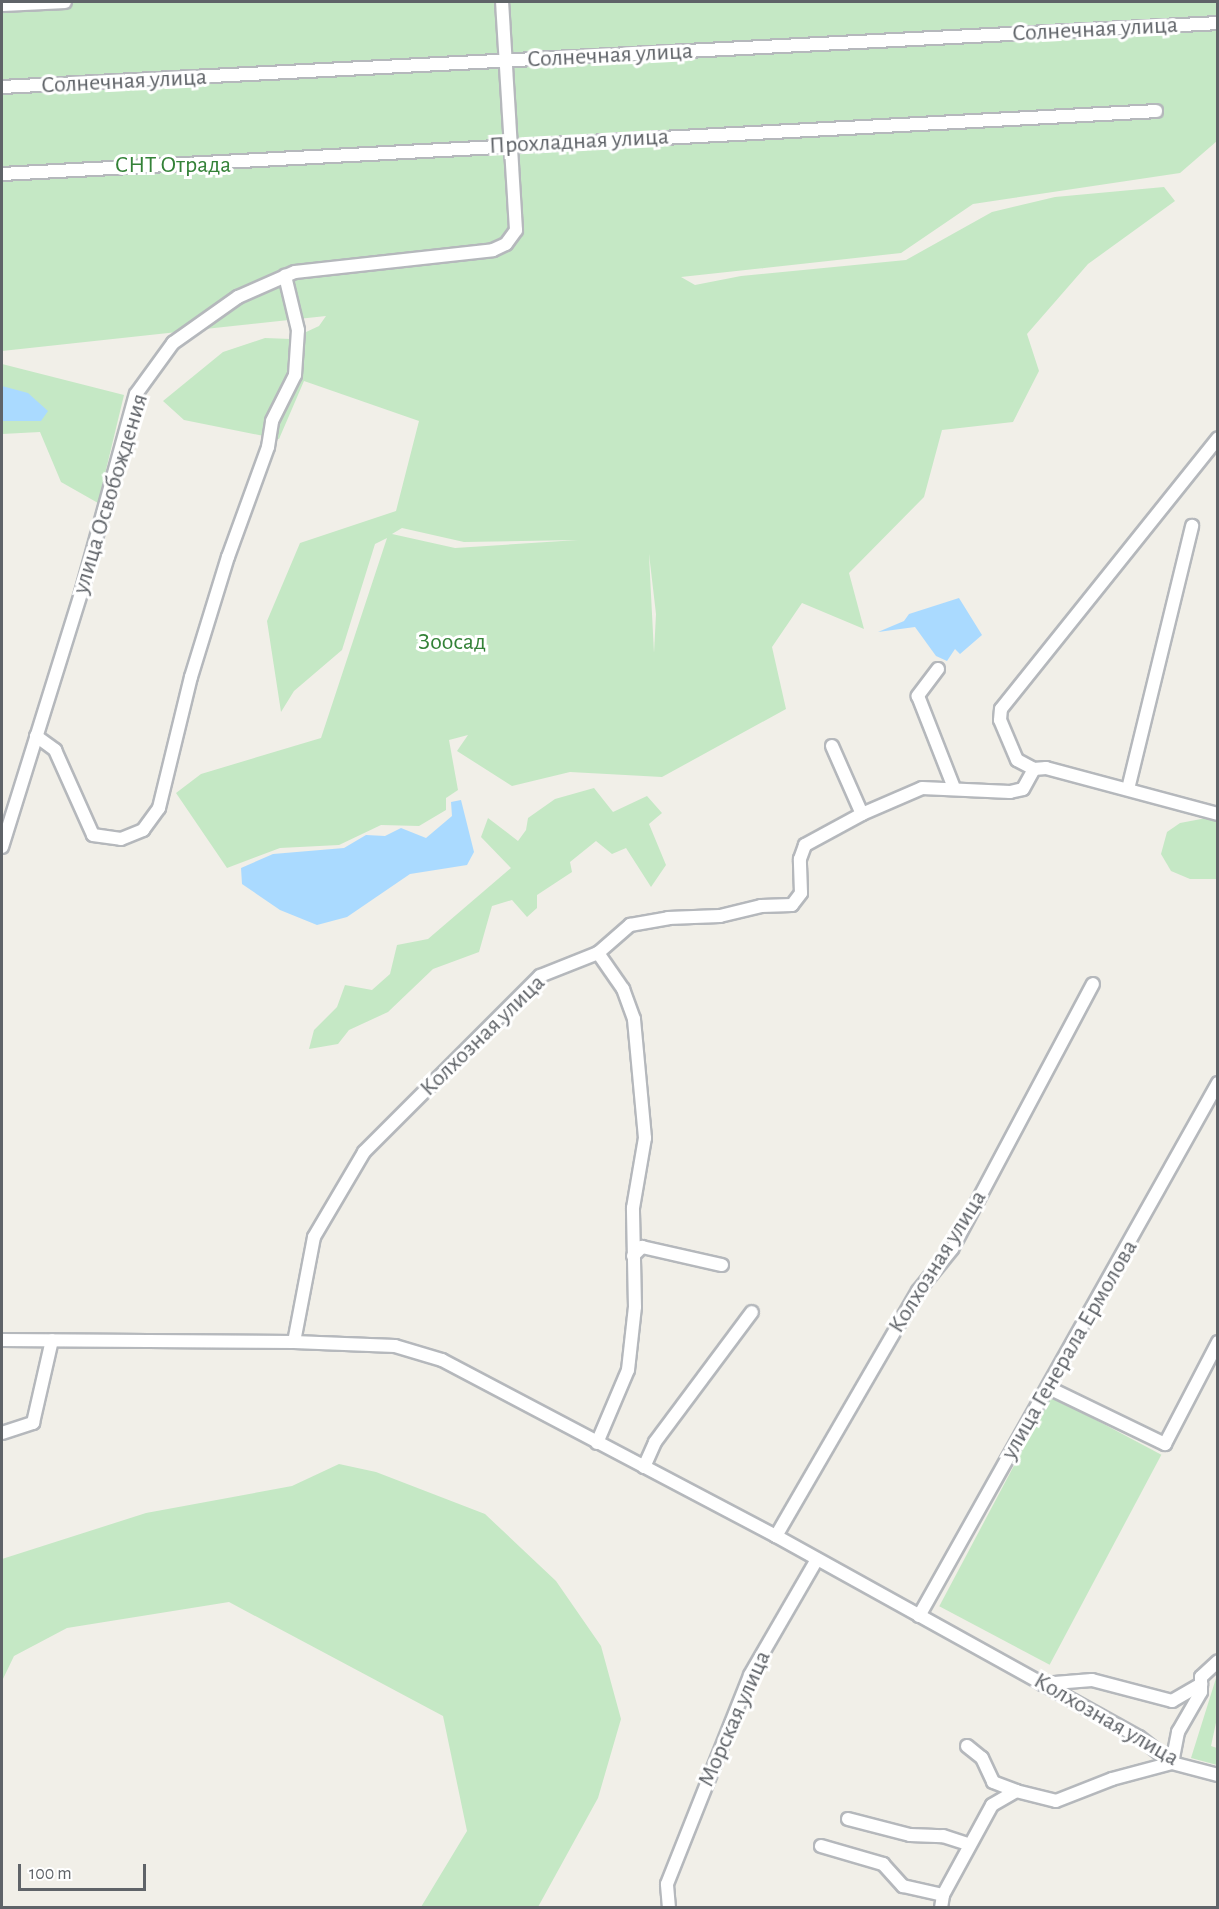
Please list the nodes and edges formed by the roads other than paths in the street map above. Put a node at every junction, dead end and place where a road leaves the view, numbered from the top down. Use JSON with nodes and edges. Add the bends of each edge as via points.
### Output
{"nodes":[{"id":1,"x":65,"y":2,"type":"edge"},
{"id":2,"x":502,"y":2,"type":"edge"},
{"id":3,"x":2,"y":5,"type":"edge"},
{"id":4,"x":1218,"y":23,"type":"edge"},
{"id":5,"x":506,"y":62,"type":"junction"},
{"id":6,"x":2,"y":87,"type":"edge"},
{"id":7,"x":1156,"y":111,"type":"dead end"},
{"id":8,"x":511,"y":146,"type":"junction"},
{"id":9,"x":2,"y":174,"type":"edge"},
{"id":10,"x":285,"y":276,"type":"junction"},
{"id":11,"x":1218,"y":438,"type":"edge"},
{"id":12,"x":1192,"y":526,"type":"dead end"},
{"id":13,"x":938,"y":669,"type":"dead end"},
{"id":14,"x":36,"y":736,"type":"junction"},
{"id":15,"x":832,"y":746,"type":"dead end"},
{"id":16,"x":1034,"y":769,"type":"junction"},
{"id":17,"x":954,"y":788,"type":"junction"},
{"id":18,"x":1128,"y":789,"type":"junction"},
{"id":19,"x":862,"y":814,"type":"junction"},
{"id":20,"x":1218,"y":814,"type":"edge"},
{"id":21,"x":2,"y":847,"type":"edge"},
{"id":22,"x":598,"y":953,"type":"junction"},
{"id":23,"x":1093,"y":984,"type":"dead end"},
{"id":24,"x":1218,"y":1083,"type":"edge"},
{"id":25,"x":633,"y":1256,"type":"junction"},
{"id":26,"x":722,"y":1265,"type":"dead end"},
{"id":27,"x":752,"y":1312,"type":"dead end"},
{"id":28,"x":2,"y":1340,"type":"edge"},
{"id":29,"x":52,"y":1340,"type":"junction"},
{"id":30,"x":294,"y":1342,"type":"junction"},
{"id":31,"x":1218,"y":1342,"type":"edge"},
{"id":32,"x":1049,"y":1388,"type":"junction"},
{"id":33,"x":2,"y":1433,"type":"edge"},
{"id":34,"x":597,"y":1443,"type":"junction"},
{"id":35,"x":644,"y":1467,"type":"junction"},
{"id":36,"x":776,"y":1536,"type":"junction"},
{"id":37,"x":816,"y":1561,"type":"junction"},
{"id":38,"x":919,"y":1616,"type":"junction"},
{"id":39,"x":1218,"y":1661,"type":"edge"},
{"id":40,"x":1042,"y":1684,"type":"junction"},
{"id":41,"x":1201,"y":1684,"type":"junction"},
{"id":42,"x":967,"y":1746,"type":"dead end"},
{"id":43,"x":1172,"y":1763,"type":"junction"},
{"id":44,"x":1218,"y":1775,"type":"edge"},
{"id":45,"x":1016,"y":1791,"type":"junction"},
{"id":46,"x":848,"y":1819,"type":"dead end"},
{"id":47,"x":970,"y":1845,"type":"junction"},
{"id":48,"x":821,"y":1846,"type":"dead end"},
{"id":49,"x":942,"y":1901,"type":"edge"},
{"id":50,"x":669,"y":1908,"type":"edge"}],
"edges":[{"from":1,"to":3,"type":"street"},
{"from":2,"to":5,"type":"street","name":"улица Освобождения"},
{"from":4,"to":5,"type":"street","name":"Солнечная улица"},
{"from":5,"to":6,"type":"street","name":"Солнечная улица"},
{"from":5,"to":8,"type":"street","name":"улица Освобождения"},
{"from":7,"to":8,"type":"street","name":"Прохладная улица"},
{"from":8,"to":9,"type":"street","name":"Прохладная улица"},
{"from":8,"to":10,"type":"street","name":"улица Освобождения","via":[[516,230],[506,244],[493,250]]},
{"from":10,"to":14,"type":"street","name":"улица Освобождения","via":[[238,297],[173,343],[136,394]]},
{"from":10,"to":14,"type":"street","via":[[298,330],[296,375],[272,421],[268,447],[228,557],[191,677],[159,808],[143,830],[121,839],[93,835],[55,750]]},
{"from":11,"to":16,"type":"street","via":[[1001,709],[1000,720],[1017,760]]},
{"from":12,"to":18,"type":"street"},
{"from":13,"to":17,"type":"street","via":[[918,696]]},
{"from":14,"to":21,"type":"street","name":"улица Освобождения"},
{"from":15,"to":19,"type":"street"},
{"from":16,"to":17,"type":"street","via":[[1023,789],[1010,792]]},
{"from":16,"to":18,"type":"street","via":[[1046,768]]},
{"from":17,"to":19,"type":"street","via":[[922,788]]},
{"from":18,"to":20,"type":"street"},
{"from":19,"to":22,"type":"street","name":"Колхозная улица","via":[[805,845],[800,859],[801,893],[792,905],[630,926]]},
{"from":22,"to":25,"type":"street","via":[[623,989],[634,1018],[645,1138],[633,1209]]},
{"from":22,"to":30,"type":"street","name":"Колхозная улица","via":[[540,976],[364,1152],[314,1237]]},
{"from":23,"to":36,"type":"street","name":"Колхозная улица","via":[[952,1249],[918,1291]]},
{"from":24,"to":32,"type":"street","name":"улица Генерала Ермолова"},
{"from":25,"to":26,"type":"street","via":[[642,1247]]},
{"from":25,"to":34,"type":"street","via":[[635,1307],[628,1370]]},
{"from":27,"to":35,"type":"street","via":[[655,1442]]},
{"from":28,"to":29,"type":"street","name":"Колхозная улица"},
{"from":29,"to":30,"type":"street","name":"Колхозная улица"},
{"from":29,"to":33,"type":"street","via":[[33,1422]]},
{"from":30,"to":34,"type":"street","name":"Колхозная улица","via":[[395,1346],[442,1360]]},
{"from":31,"to":32,"type":"street","via":[[1165,1444]]},
{"from":32,"to":38,"type":"street","name":"улица Генерала Ермолова"},
{"from":34,"to":35,"type":"street","name":"Колхозная улица"},
{"from":35,"to":36,"type":"street","name":"Колхозная улица"},
{"from":36,"to":37,"type":"street","name":"Колхозная улица"},
{"from":37,"to":38,"type":"street","name":"Колхозная улица"},
{"from":37,"to":50,"type":"street","name":"Морская улица","via":[[750,1675],[667,1884]]},
{"from":38,"to":40,"type":"street","name":"Колхозная улица"},
{"from":39,"to":41,"type":"street","via":[[1202,1677]]},
{"from":40,"to":41,"type":"street","via":[[1092,1680],[1172,1701]]},
{"from":40,"to":43,"type":"street","name":"Колхозная улица","via":[[1139,1737]]},
{"from":41,"to":43,"type":"street","via":[[1201,1692],[1178,1732]]},
{"from":42,"to":45,"type":"street","via":[[982,1758],[993,1782]]},
{"from":43,"to":44,"type":"street","name":"Колхозная улица"},
{"from":43,"to":45,"type":"street","via":[[1112,1779],[1056,1801]]},
{"from":45,"to":47,"type":"street","via":[[992,1805]]},
{"from":46,"to":47,"type":"street","via":[[910,1835],[943,1836]]},
{"from":47,"to":49,"type":"street"},
{"from":48,"to":49,"type":"street","via":[[883,1864],[903,1886]]}]}
